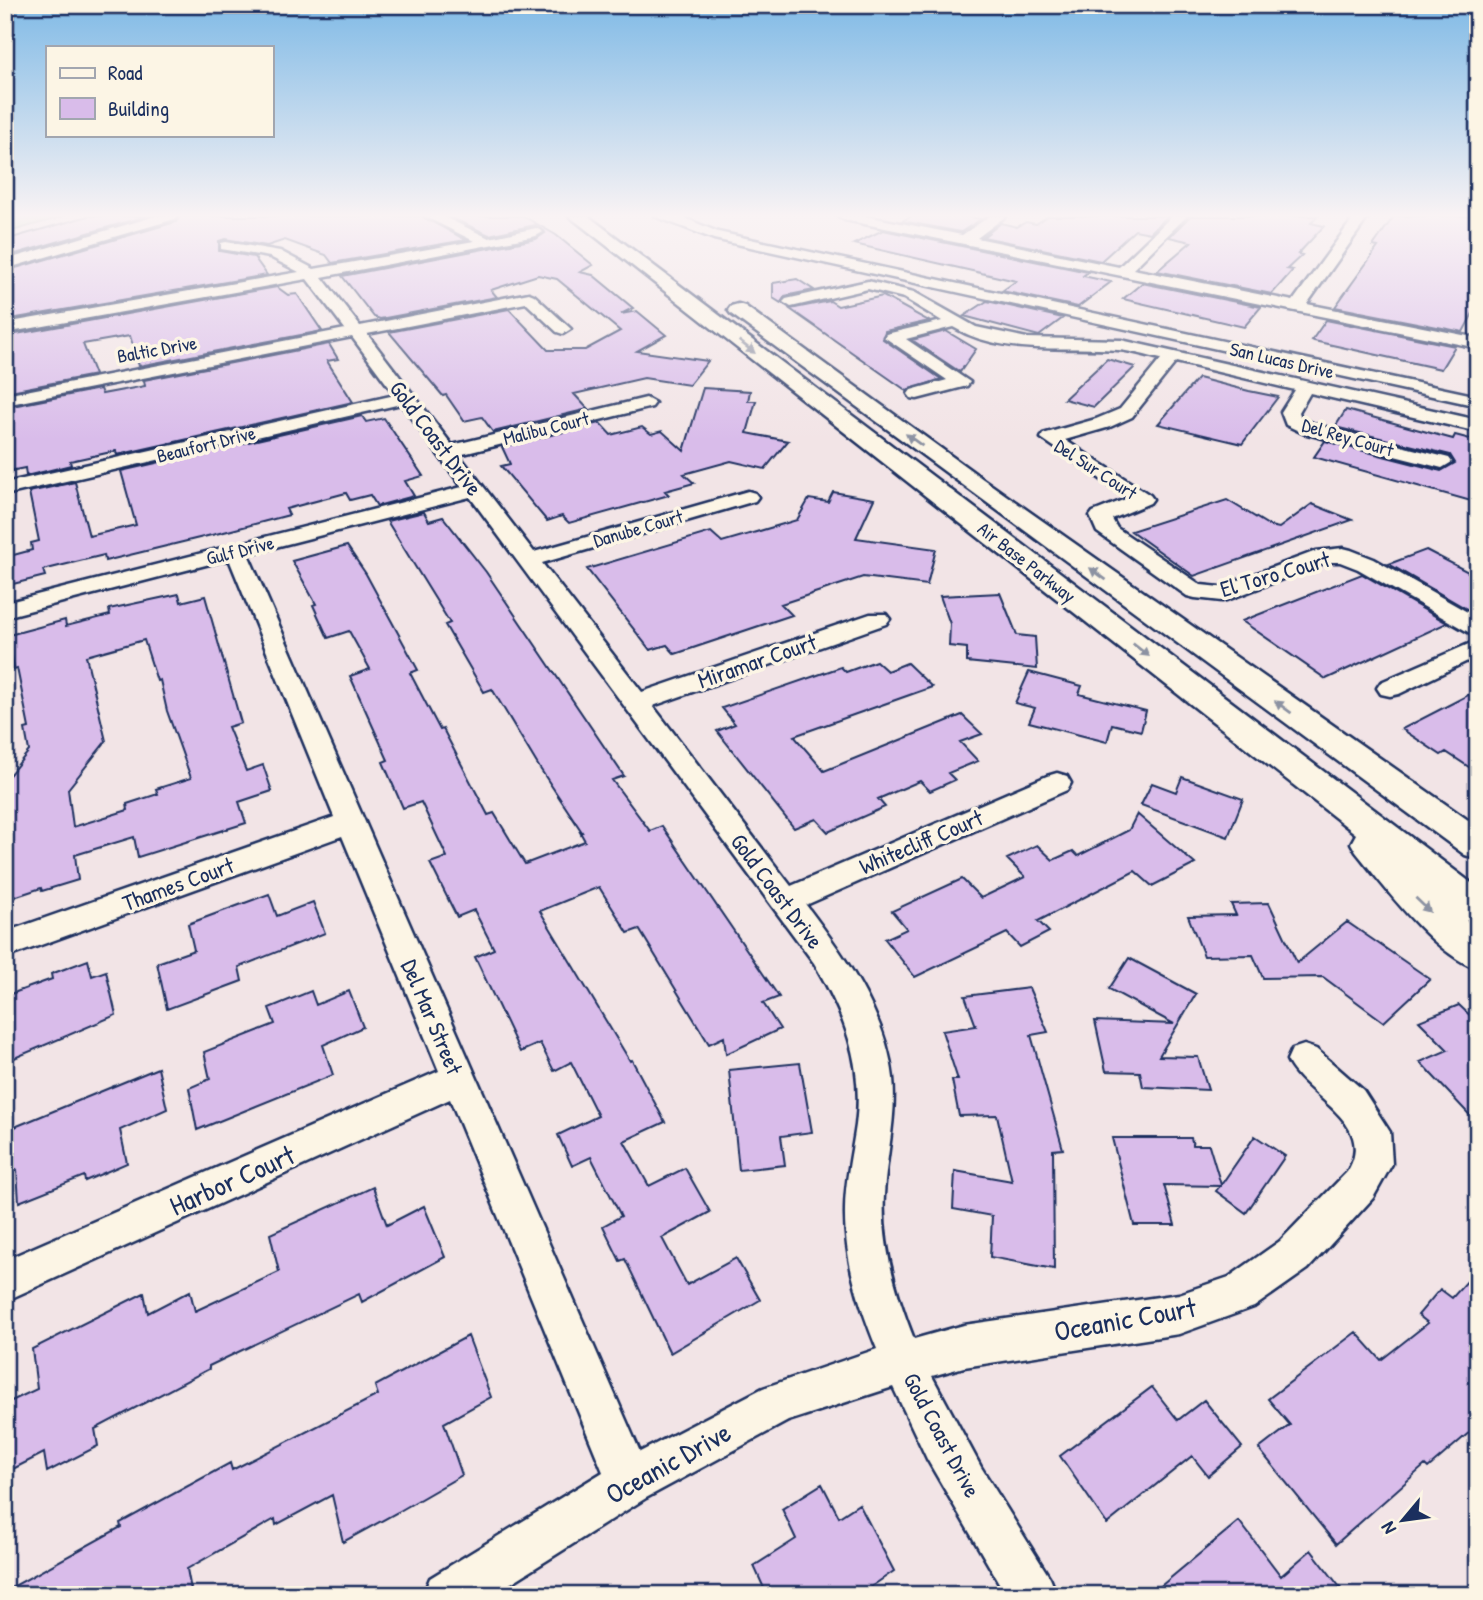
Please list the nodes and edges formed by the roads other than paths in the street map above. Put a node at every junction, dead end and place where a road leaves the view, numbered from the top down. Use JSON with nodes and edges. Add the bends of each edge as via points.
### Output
{"nodes":[{"id":1,"x":221,"y":291,"type":"edge"},
{"id":2,"x":324,"y":291,"type":"edge"},
{"id":3,"x":674,"y":291,"type":"edge"},
{"id":4,"x":712,"y":291,"type":"edge"},
{"id":5,"x":842,"y":291,"type":"edge"},
{"id":6,"x":888,"y":291,"type":"edge"},
{"id":7,"x":970,"y":291,"type":"edge"},
{"id":8,"x":1218,"y":291,"type":"edge"},
{"id":9,"x":1309,"y":291,"type":"edge"},
{"id":10,"x":791,"y":302,"type":"dead end"},
{"id":11,"x":1297,"y":307,"type":"junction"},
{"id":12,"x":952,"y":323,"type":"junction"},
{"id":13,"x":5,"y":328,"type":"edge"},
{"id":14,"x":563,"y":329,"type":"dead end"},
{"id":15,"x":357,"y":332,"type":"junction"},
{"id":16,"x":1478,"y":343,"type":"edge"},
{"id":17,"x":1172,"y":356,"type":"junction"},
{"id":18,"x":1305,"y":387,"type":"junction"},
{"id":19,"x":917,"y":394,"type":"dead end"},
{"id":20,"x":406,"y":398,"type":"junction"},
{"id":21,"x":5,"y":400,"type":"edge"},
{"id":22,"x":1478,"y":401,"type":"edge"},
{"id":23,"x":646,"y":403,"type":"dead end"},
{"id":24,"x":1478,"y":426,"type":"edge"},
{"id":25,"x":446,"y":452,"type":"junction"},
{"id":26,"x":1442,"y":462,"type":"dead end"},
{"id":27,"x":5,"y":489,"type":"edge"},
{"id":28,"x":474,"y":490,"type":"junction"},
{"id":29,"x":748,"y":497,"type":"dead end"},
{"id":30,"x":236,"y":551,"type":"junction"},
{"id":31,"x":528,"y":559,"type":"junction"},
{"id":32,"x":1147,"y":560,"type":"joint"},
{"id":33,"x":5,"y":610,"type":"edge"},
{"id":34,"x":878,"y":619,"type":"dead end"},
{"id":35,"x":1478,"y":628,"type":"edge"},
{"id":36,"x":1478,"y":647,"type":"edge"},
{"id":37,"x":1390,"y":688,"type":"dead end"},
{"id":38,"x":636,"y":703,"type":"junction"},
{"id":39,"x":1319,"y":733,"type":"junction"},
{"id":40,"x":1057,"y":783,"type":"dead end"},
{"id":41,"x":1332,"y":797,"type":"junction"},
{"id":42,"x":351,"y":822,"type":"junction"},
{"id":43,"x":1478,"y":822,"type":"edge"},
{"id":44,"x":1478,"y":846,"type":"edge"},
{"id":45,"x":785,"y":901,"type":"junction"},
{"id":46,"x":1478,"y":909,"type":"edge"},
{"id":47,"x":5,"y":945,"type":"edge"},
{"id":48,"x":1478,"y":953,"type":"edge"},
{"id":49,"x":1304,"y":1060,"type":"dead end"},
{"id":50,"x":458,"y":1079,"type":"junction"},
{"id":51,"x":5,"y":1281,"type":"edge"},
{"id":52,"x":904,"y":1363,"type":"junction"},
{"id":53,"x":630,"y":1482,"type":"junction"},
{"id":54,"x":447,"y":1595,"type":"edge"},
{"id":55,"x":1033,"y":1595,"type":"edge"}],
"edges":[{"from":1,"to":13,"type":"street"},
{"from":2,"to":15,"type":"street","name":"Gold Coast Drive"},
{"from":3,"to":41,"type":"main road","name":"Air Base Parkway","one_way":true},
{"from":39,"to":4,"type":"main road","name":"Air Base Parkway","one_way":true},
{"from":5,"to":10,"type":"street"},
{"from":6,"to":12,"type":"street","via":[[918,299]]},
{"from":7,"to":22,"type":"street"},
{"from":8,"to":11,"type":"street"},
{"from":9,"to":11,"type":"street"},
{"from":11,"to":16,"type":"street"},
{"from":12,"to":17,"type":"street","name":"San Lucas Drive","via":[[1027,343],[1121,345]]},
{"from":12,"to":19,"type":"street","via":[[892,337],[961,382]]},
{"from":14,"to":15,"type":"street","name":"Baltic Drive","via":[[529,298]]},
{"from":15,"to":20,"type":"street","name":"Gold Coast Drive"},
{"from":15,"to":21,"type":"street","name":"Baltic Drive"},
{"from":17,"to":18,"type":"street","name":"San Lucas Drive"},
{"from":17,"to":32,"type":"street","name":"Del Sur Court","via":[[1126,413],[1049,438],[1143,499],[1100,516],[1108,532]]},
{"from":18,"to":24,"type":"street","name":"San Lucas Drive"},
{"from":18,"to":26,"type":"street","name":"Del Rey Court","via":[[1290,412],[1293,421]]},
{"from":20,"to":25,"type":"street","name":"Gold Coast Drive"},
{"from":20,"to":27,"type":"street","name":"Beaufort Drive","via":[[114,468]]},
{"from":23,"to":25,"type":"street","name":"Malibu Court"},
{"from":25,"to":28,"type":"street","name":"Gold Coast Drive"},
{"from":28,"to":30,"type":"street","name":"Gulf Drive"},
{"from":28,"to":31,"type":"street","name":"Gold Coast Drive"},
{"from":29,"to":31,"type":"street","name":"Danube Court"},
{"from":30,"to":33,"type":"street","name":"Gulf Drive"},
{"from":30,"to":42,"type":"street","name":"Del Mar Street"},
{"from":31,"to":38,"type":"street","name":"Gold Coast Drive"},
{"from":32,"to":35,"type":"street","name":"El Toro Court","via":[[1195,591],[1222,594],[1324,556],[1343,555]]},
{"from":34,"to":38,"type":"street","name":"Miramar Court"},
{"from":36,"to":37,"type":"street"},
{"from":38,"to":45,"type":"street","name":"Gold Coast Drive"},
{"from":39,"to":43,"type":"main road"},
{"from":39,"to":44,"type":"main road","name":"Air Base Parkway"},
{"from":40,"to":45,"type":"street","name":"Whitecliff Court"},
{"from":41,"to":46,"type":"main road","name":"Air Base Parkway"},
{"from":41,"to":48,"type":"main road","one_way":true,"via":[[1419,903]]},
{"from":42,"to":47,"type":"street","name":"Thames Court"},
{"from":42,"to":50,"type":"street","name":"Del Mar Street"},
{"from":45,"to":52,"type":"street","name":"Gold Coast Drive","via":[[851,995],[868,1037],[876,1094],[864,1209],[874,1281]]},
{"from":49,"to":52,"type":"street","name":"Oceanic Court","via":[[1350,1101],[1372,1132],[1373,1164],[1360,1185],[1294,1255],[1240,1293],[1179,1314],[964,1346]]},
{"from":50,"to":51,"type":"street","name":"Harbor Court"},
{"from":50,"to":53,"type":"street","name":"Del Mar Street"},
{"from":52,"to":53,"type":"street","name":"Oceanic Drive","via":[[778,1403]]},
{"from":52,"to":55,"type":"street","name":"Gold Coast Drive","via":[[958,1470]]},
{"from":53,"to":54,"type":"street","name":"Oceanic Drive"}]}
